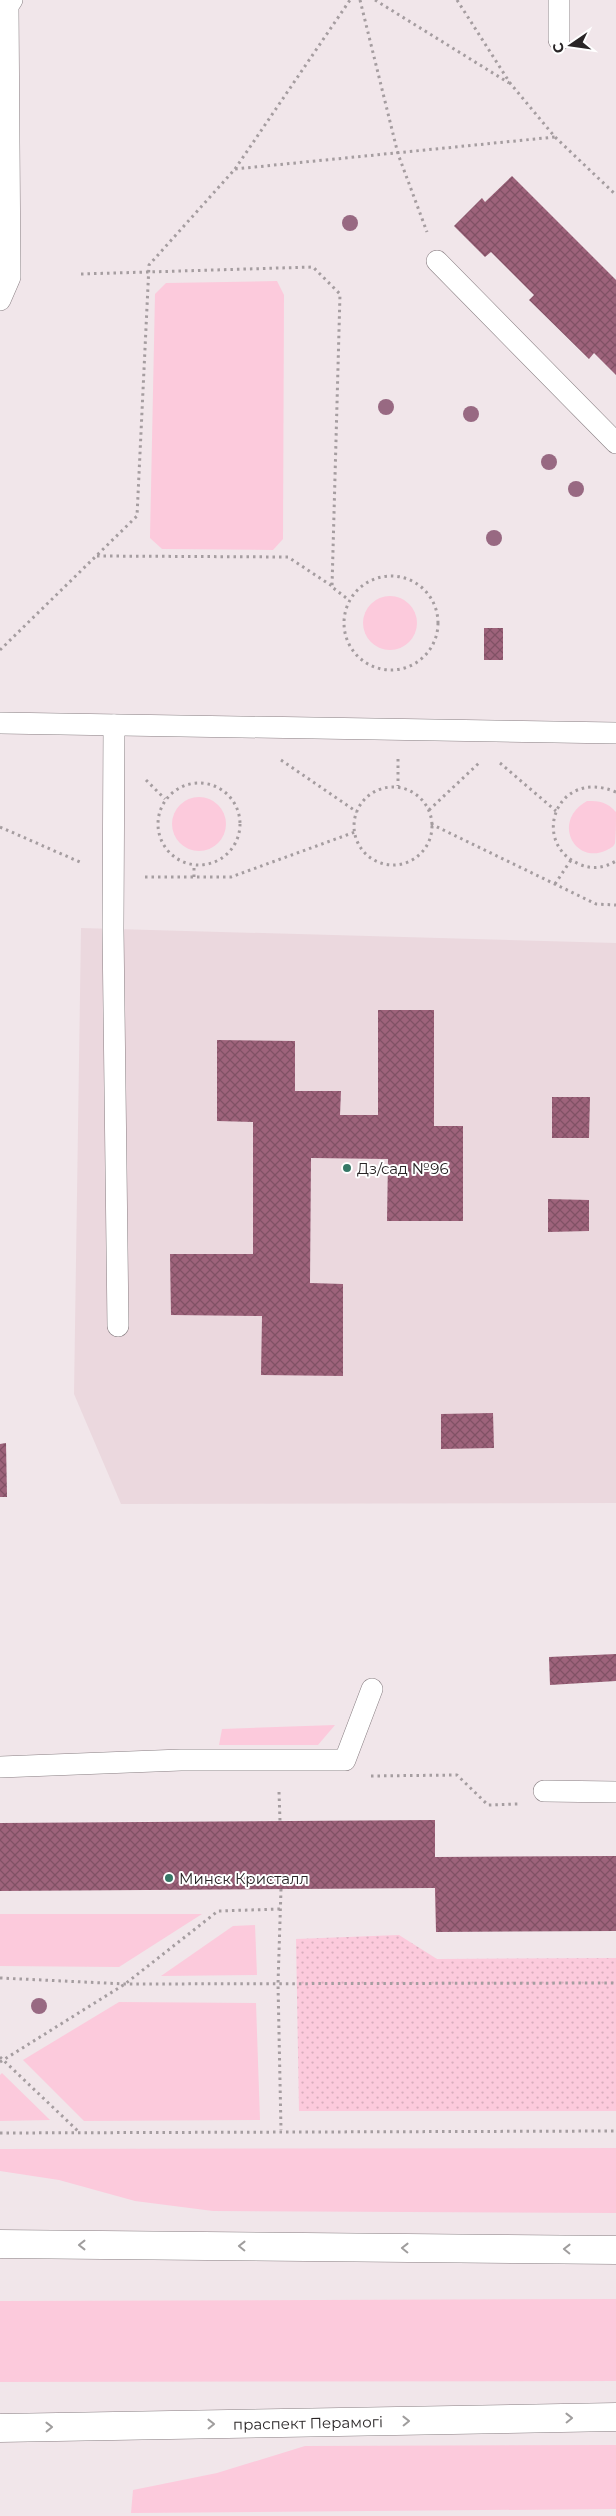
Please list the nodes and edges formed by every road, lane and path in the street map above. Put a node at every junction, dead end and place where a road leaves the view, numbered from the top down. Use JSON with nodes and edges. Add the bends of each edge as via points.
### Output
{"nodes":[{"id":1,"x":12,"y":0,"type":"edge"},
{"id":2,"x":350,"y":0,"type":"edge"},
{"id":3,"x":360,"y":0,"type":"edge"},
{"id":4,"x":374,"y":0,"type":"edge"},
{"id":5,"x":458,"y":0,"type":"edge"},
{"id":6,"x":560,"y":0,"type":"edge"},
{"id":7,"x":559,"y":40,"type":"dead end"},
{"id":8,"x":510,"y":83,"type":"junction"},
{"id":9,"x":555,"y":137,"type":"junction"},
{"id":10,"x":398,"y":154,"type":"junction"},
{"id":11,"x":235,"y":169,"type":"junction"},
{"id":12,"x":616,"y":195,"type":"edge"},
{"id":13,"x":437,"y":261,"type":"joint"},
{"id":14,"x":149,"y":273,"type":"junction"},
{"id":15,"x":81,"y":274,"type":"dead end"},
{"id":16,"x":0,"y":300,"type":"edge"},
{"id":17,"x":616,"y":443,"type":"edge"},
{"id":18,"x":96,"y":556,"type":"junction"},
{"id":19,"x":332,"y":587,"type":"junction"},
{"id":20,"x":349,"y":600,"type":"junction"},
{"id":21,"x":0,"y":650,"type":"edge"},
{"id":22,"x":0,"y":723,"type":"edge"},
{"id":23,"x":114,"y":725,"type":"junction"},
{"id":24,"x":616,"y":733,"type":"edge"},
{"id":25,"x":273,"y":754,"type":"dead end"},
{"id":26,"x":398,"y":754,"type":"dead end"},
{"id":27,"x":496,"y":760,"type":"dead end"},
{"id":28,"x":398,"y":786,"type":"junction"},
{"id":29,"x":616,"y":792,"type":"edge"},
{"id":30,"x":556,"y":811,"type":"junction"},
{"id":31,"x":357,"y":812,"type":"junction"},
{"id":32,"x":431,"y":823,"type":"junction"},
{"id":33,"x":0,"y":827,"type":"edge"},
{"id":34,"x":355,"y":832,"type":"junction"},
{"id":35,"x":570,"y":860,"type":"junction"},
{"id":36,"x":616,"y":861,"type":"edge"},
{"id":37,"x":194,"y":864,"type":"junction"},
{"id":38,"x":113,"y":877,"type":"junction"},
{"id":39,"x":194,"y":877,"type":"junction"},
{"id":40,"x":555,"y":884,"type":"junction"},
{"id":41,"x":616,"y":904,"type":"edge"},
{"id":42,"x":118,"y":1326,"type":"dead end"},
{"id":43,"x":372,"y":1689,"type":"dead end"},
{"id":44,"x":0,"y":1767,"type":"edge"},
{"id":45,"x":544,"y":1791,"type":"dead end"},
{"id":46,"x":616,"y":1792,"type":"edge"},
{"id":47,"x":281,"y":1889,"type":"dead end"},
{"id":48,"x":280,"y":1910,"type":"junction"},
{"id":49,"x":0,"y":1978,"type":"edge"},
{"id":50,"x":616,"y":1983,"type":"edge"},
{"id":51,"x":125,"y":1984,"type":"junction"},
{"id":52,"x":278,"y":1984,"type":"junction"},
{"id":53,"x":1,"y":2060,"type":"edge"},
{"id":54,"x":281,"y":2130,"type":"junction"},
{"id":55,"x":616,"y":2131,"type":"edge"},
{"id":56,"x":0,"y":2133,"type":"edge"},
{"id":57,"x":80,"y":2133,"type":"junction"},
{"id":58,"x":0,"y":2244,"type":"edge"},
{"id":59,"x":616,"y":2250,"type":"edge"},
{"id":60,"x":616,"y":2417,"type":"edge"},
{"id":61,"x":0,"y":2428,"type":"edge"}],
"edges":[{"from":1,"to":16,"type":"lane","via":[[8,6],[10,277]]},
{"from":2,"to":11,"type":"path"},
{"from":3,"to":10,"type":"path"},
{"from":4,"to":8,"type":"path"},
{"from":5,"to":8,"type":"path"},
{"from":6,"to":7,"type":"lane"},
{"from":8,"to":9,"type":"path"},
{"from":9,"to":10,"type":"path"},
{"from":9,"to":12,"type":"path"},
{"from":10,"to":11,"type":"path"},
{"from":10,"to":13,"type":"path"},
{"from":11,"to":14,"type":"path","via":[[149,265]]},
{"from":13,"to":17,"type":"lane"},
{"from":14,"to":15,"type":"path"},
{"from":14,"to":18,"type":"path","via":[[137,516]]},
{"from":14,"to":19,"type":"path","via":[[313,267],[340,294]]},
{"from":18,"to":19,"type":"path","via":[[288,557]]},
{"from":18,"to":21,"type":"path"},
{"from":19,"to":20,"type":"path"},
{"from":20,"to":20,"type":"path","via":[[343,620],[346,641],[358,658],[377,669],[398,670],[418,663],[432,647],[438,626],[435,605],[423,588],[404,577],[383,576],[364,584]]},
{"from":22,"to":23,"type":"lane"},
{"from":23,"to":24,"type":"lane"},
{"from":23,"to":38,"type":"lane"},
{"from":25,"to":31,"type":"path"},
{"from":26,"to":28,"type":"path"},
{"from":27,"to":30,"type":"path"},
{"from":28,"to":31,"type":"path","via":[[378,789],[361,801]]},
{"from":28,"to":32,"type":"path","via":[[417,794],[429,810]]},
{"from":29,"to":30,"type":"path","via":[[602,786],[583,787],[567,796]]},
{"from":30,"to":35,"type":"path","via":[[553,829],[558,847]]},
{"from":31,"to":34,"type":"path","via":[[353,820]]},
{"from":32,"to":34,"type":"path","via":[[432,831],[424,850],[408,862],[387,865],[368,857],[356,841]]},
{"from":32,"to":40,"type":"path"},
{"from":33,"to":38,"type":"path"},
{"from":34,"to":39,"type":"path","via":[[231,877]]},
{"from":35,"to":36,"type":"path","via":[[588,868],[606,867]]},
{"from":35,"to":40,"type":"path"},
{"from":37,"to":37,"type":"path","via":[[202,866],[219,860],[234,848],[241,830],[240,812],[231,796],[215,785],[197,781],[179,787],[165,800],[158,817],[159,835],[168,852],[184,863]]},
{"from":37,"to":39,"type":"path"},
{"from":38,"to":39,"type":"path"},
{"from":38,"to":42,"type":"lane"},
{"from":40,"to":41,"type":"path","via":[[596,904]]},
{"from":43,"to":44,"type":"lane","via":[[345,1760],[181,1760]]},
{"from":45,"to":46,"type":"lane"},
{"from":47,"to":48,"type":"path"},
{"from":48,"to":51,"type":"path","via":[[218,1911]]},
{"from":48,"to":52,"type":"path"},
{"from":49,"to":51,"type":"path"},
{"from":50,"to":52,"type":"path"},
{"from":51,"to":52,"type":"path"},
{"from":51,"to":53,"type":"path"},
{"from":52,"to":54,"type":"path"},
{"from":53,"to":57,"type":"path"},
{"from":54,"to":55,"type":"path"},
{"from":54,"to":57,"type":"path"},
{"from":56,"to":57,"type":"path"},
{"from":59,"to":58,"type":"main road","one_way":true},
{"from":61,"to":60,"type":"main road","name":"праспект Перамогі","one_way":true}]}
